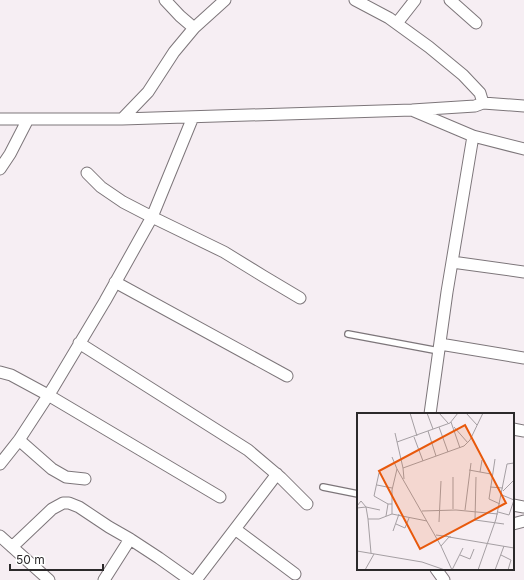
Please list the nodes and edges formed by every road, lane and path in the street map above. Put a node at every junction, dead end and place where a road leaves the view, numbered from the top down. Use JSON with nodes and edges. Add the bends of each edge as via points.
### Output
{"nodes":[{"id":1,"x":165,"y":0,"type":"edge"},
{"id":2,"x":225,"y":0,"type":"edge"},
{"id":3,"x":355,"y":0,"type":"edge"},
{"id":4,"x":415,"y":0,"type":"edge"},
{"id":5,"x":450,"y":0,"type":"edge"},
{"id":6,"x":397,"y":23,"type":"junction"},
{"id":7,"x":476,"y":23,"type":"dead end"},
{"id":8,"x":194,"y":28,"type":"junction"},
{"id":9,"x":483,"y":103,"type":"junction"},
{"id":10,"x":524,"y":106,"type":"edge"},
{"id":11,"x":412,"y":110,"type":"junction"},
{"id":12,"x":193,"y":117,"type":"junction"},
{"id":13,"x":0,"y":119,"type":"edge"},
{"id":14,"x":28,"y":119,"type":"junction"},
{"id":15,"x":122,"y":119,"type":"junction"},
{"id":16,"x":473,"y":136,"type":"junction"},
{"id":17,"x":524,"y":149,"type":"edge"},
{"id":18,"x":0,"y":169,"type":"edge"},
{"id":19,"x":88,"y":173,"type":"dead end"},
{"id":20,"x":152,"y":217,"type":"junction"},
{"id":21,"x":452,"y":262,"type":"junction"},
{"id":22,"x":524,"y":272,"type":"edge"},
{"id":23,"x":115,"y":282,"type":"junction"},
{"id":24,"x":300,"y":298,"type":"dead end"},
{"id":25,"x":348,"y":334,"type":"dead end"},
{"id":26,"x":80,"y":343,"type":"junction"},
{"id":27,"x":439,"y":347,"type":"junction"},
{"id":28,"x":524,"y":358,"type":"edge"},
{"id":29,"x":0,"y":372,"type":"edge"},
{"id":30,"x":287,"y":376,"type":"dead end"},
{"id":31,"x":48,"y":395,"type":"junction"},
{"id":32,"x":430,"y":413,"type":"edge"},
{"id":33,"x":514,"y":429,"type":"edge"},
{"id":34,"x":524,"y":431,"type":"edge"},
{"id":35,"x":19,"y":440,"type":"junction"},
{"id":36,"x":0,"y":464,"type":"edge"},
{"id":37,"x":277,"y":474,"type":"junction"},
{"id":38,"x":85,"y":479,"type":"dead end"},
{"id":39,"x":323,"y":487,"type":"dead end"},
{"id":40,"x":357,"y":494,"type":"edge"},
{"id":41,"x":220,"y":497,"type":"dead end"},
{"id":42,"x":307,"y":504,"type":"dead end"},
{"id":43,"x":514,"y":505,"type":"edge"},
{"id":44,"x":524,"y":507,"type":"edge"},
{"id":45,"x":524,"y":521,"type":"edge"},
{"id":46,"x":514,"y":524,"type":"edge"},
{"id":47,"x":235,"y":529,"type":"junction"},
{"id":48,"x":0,"y":536,"type":"edge"},
{"id":49,"x":130,"y":539,"type":"junction"},
{"id":50,"x":12,"y":547,"type":"junction"},
{"id":51,"x":437,"y":570,"type":"edge"},
{"id":52,"x":295,"y":574,"type":"dead end"},
{"id":53,"x":49,"y":580,"type":"edge"},
{"id":54,"x":104,"y":580,"type":"edge"},
{"id":55,"x":190,"y":580,"type":"edge"},
{"id":56,"x":196,"y":580,"type":"edge"},
{"id":57,"x":444,"y":580,"type":"edge"}],
"edges":[{"from":1,"to":8,"type":"street"},
{"from":2,"to":8,"type":"street"},
{"from":3,"to":6,"type":"street"},
{"from":4,"to":6,"type":"street"},
{"from":5,"to":7,"type":"street"},
{"from":6,"to":9,"type":"street","via":[[463,75],[480,93]]},
{"from":8,"to":15,"type":"street","via":[[174,52],[148,92]]},
{"from":9,"to":10,"type":"street"},
{"from":9,"to":11,"type":"street","via":[[475,106]]},
{"from":11,"to":12,"type":"street"},
{"from":11,"to":16,"type":"street"},
{"from":12,"to":15,"type":"street"},
{"from":12,"to":20,"type":"street"},
{"from":13,"to":14,"type":"street"},
{"from":14,"to":15,"type":"street"},
{"from":14,"to":18,"type":"street"},
{"from":16,"to":17,"type":"street"},
{"from":16,"to":21,"type":"street"},
{"from":19,"to":20,"type":"street","via":[[101,187]]},
{"from":20,"to":23,"type":"street"},
{"from":20,"to":24,"type":"street","via":[[224,252]]},
{"from":21,"to":22,"type":"street"},
{"from":21,"to":27,"type":"street"},
{"from":23,"to":26,"type":"street"},
{"from":23,"to":30,"type":"street"},
{"from":25,"to":27,"type":"lane"},
{"from":26,"to":31,"type":"street"},
{"from":26,"to":37,"type":"street","via":[[248,450]]},
{"from":27,"to":28,"type":"street"},
{"from":27,"to":32,"type":"street"},
{"from":29,"to":31,"type":"street","via":[[11,375]]},
{"from":31,"to":35,"type":"street"},
{"from":31,"to":41,"type":"street"},
{"from":33,"to":34,"type":"street"},
{"from":35,"to":36,"type":"street"},
{"from":35,"to":38,"type":"street","via":[[52,469],[66,477]]},
{"from":37,"to":42,"type":"street"},
{"from":37,"to":47,"type":"street"},
{"from":39,"to":40,"type":"lane"},
{"from":43,"to":44,"type":"street"},
{"from":45,"to":46,"type":"street"},
{"from":47,"to":52,"type":"street"},
{"from":47,"to":56,"type":"street"},
{"from":48,"to":50,"type":"street"},
{"from":49,"to":50,"type":"street","via":[[80,507],[62,503],[52,509]]},
{"from":49,"to":54,"type":"street"},
{"from":49,"to":55,"type":"street"},
{"from":50,"to":53,"type":"street"},
{"from":51,"to":57,"type":"street"}]}
